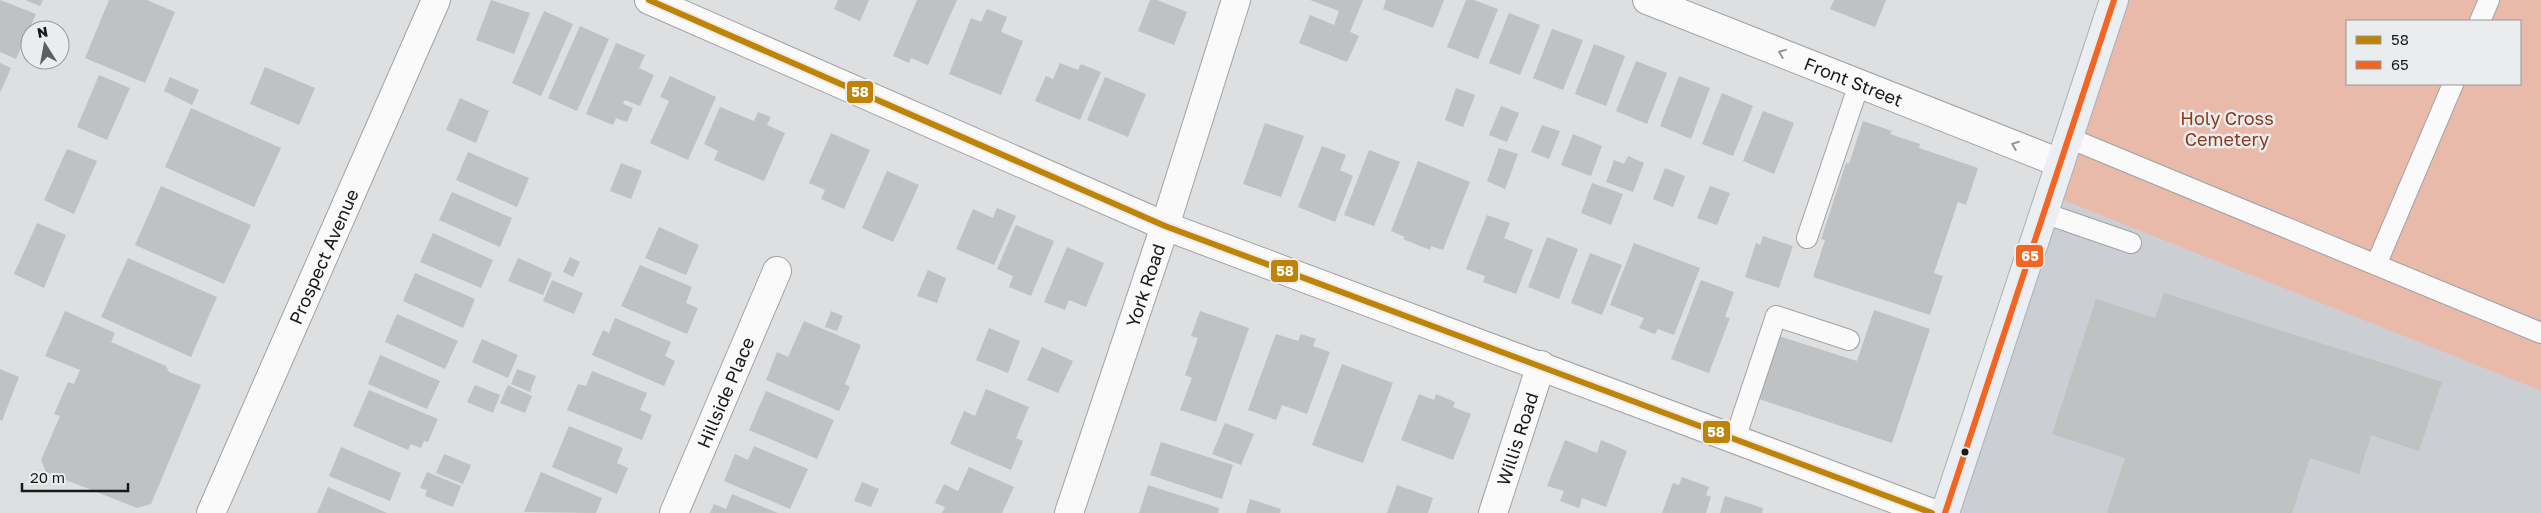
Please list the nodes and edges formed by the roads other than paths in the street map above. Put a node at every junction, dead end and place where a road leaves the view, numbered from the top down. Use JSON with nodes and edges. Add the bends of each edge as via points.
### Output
{"nodes":[{"id":1,"x":436,"y":0,"type":"edge"},
{"id":2,"x":649,"y":0,"type":"edge"},
{"id":3,"x":1236,"y":0,"type":"edge"},
{"id":4,"x":1647,"y":0,"type":"edge"},
{"id":5,"x":2114,"y":0,"type":"edge"},
{"id":6,"x":2489,"y":0,"type":"edge"},
{"id":7,"x":2480,"y":20,"type":"edge"},
{"id":8,"x":1859,"y":84,"type":"junction"},
{"id":9,"x":2453,"y":85,"type":"edge"},
{"id":10,"x":2064,"y":151,"type":"junction"},
{"id":11,"x":2044,"y":212,"type":"junction"},
{"id":12,"x":1164,"y":226,"type":"junction"},
{"id":13,"x":1807,"y":238,"type":"dead end"},
{"id":14,"x":2131,"y":243,"type":"dead end"},
{"id":15,"x":2376,"y":265,"type":"junction"},
{"id":16,"x":777,"y":272,"type":"dead end"},
{"id":17,"x":2541,"y":333,"type":"edge"},
{"id":18,"x":1849,"y":340,"type":"dead end"},
{"id":19,"x":1541,"y":365,"type":"junction"},
{"id":20,"x":1735,"y":439,"type":"junction"},
{"id":21,"x":211,"y":513,"type":"edge"},
{"id":22,"x":674,"y":513,"type":"edge"},
{"id":23,"x":1069,"y":513,"type":"edge"},
{"id":24,"x":1493,"y":513,"type":"edge"},
{"id":25,"x":1932,"y":513,"type":"edge"},
{"id":26,"x":1945,"y":513,"type":"edge"}],
"edges":[{"from":1,"to":21,"type":"street","name":"Prospect Avenue"},
{"from":2,"to":12,"type":"street"},
{"from":3,"to":12,"type":"street","name":"York Road"},
{"from":8,"to":4,"type":"street","name":"Front Street","one_way":true},
{"from":5,"to":10,"type":"main road"},
{"from":6,"to":7,"type":"lane"},
{"from":10,"to":8,"type":"street","name":"Front Street","one_way":true},
{"from":8,"to":13,"type":"lane"},
{"from":9,"to":15,"type":"lane"},
{"from":10,"to":11,"type":"main road"},
{"from":10,"to":15,"type":"lane"},
{"from":11,"to":14,"type":"lane"},
{"from":11,"to":26,"type":"main road"},
{"from":12,"to":19,"type":"street"},
{"from":12,"to":23,"type":"street","name":"York Road"},
{"from":15,"to":17,"type":"lane"},
{"from":16,"to":22,"type":"street","name":"Hillside Place"},
{"from":18,"to":20,"type":"lane","via":[[1776,316]]},
{"from":19,"to":20,"type":"street"},
{"from":19,"to":24,"type":"street","name":"Willis Road"},
{"from":20,"to":25,"type":"street"}]}
